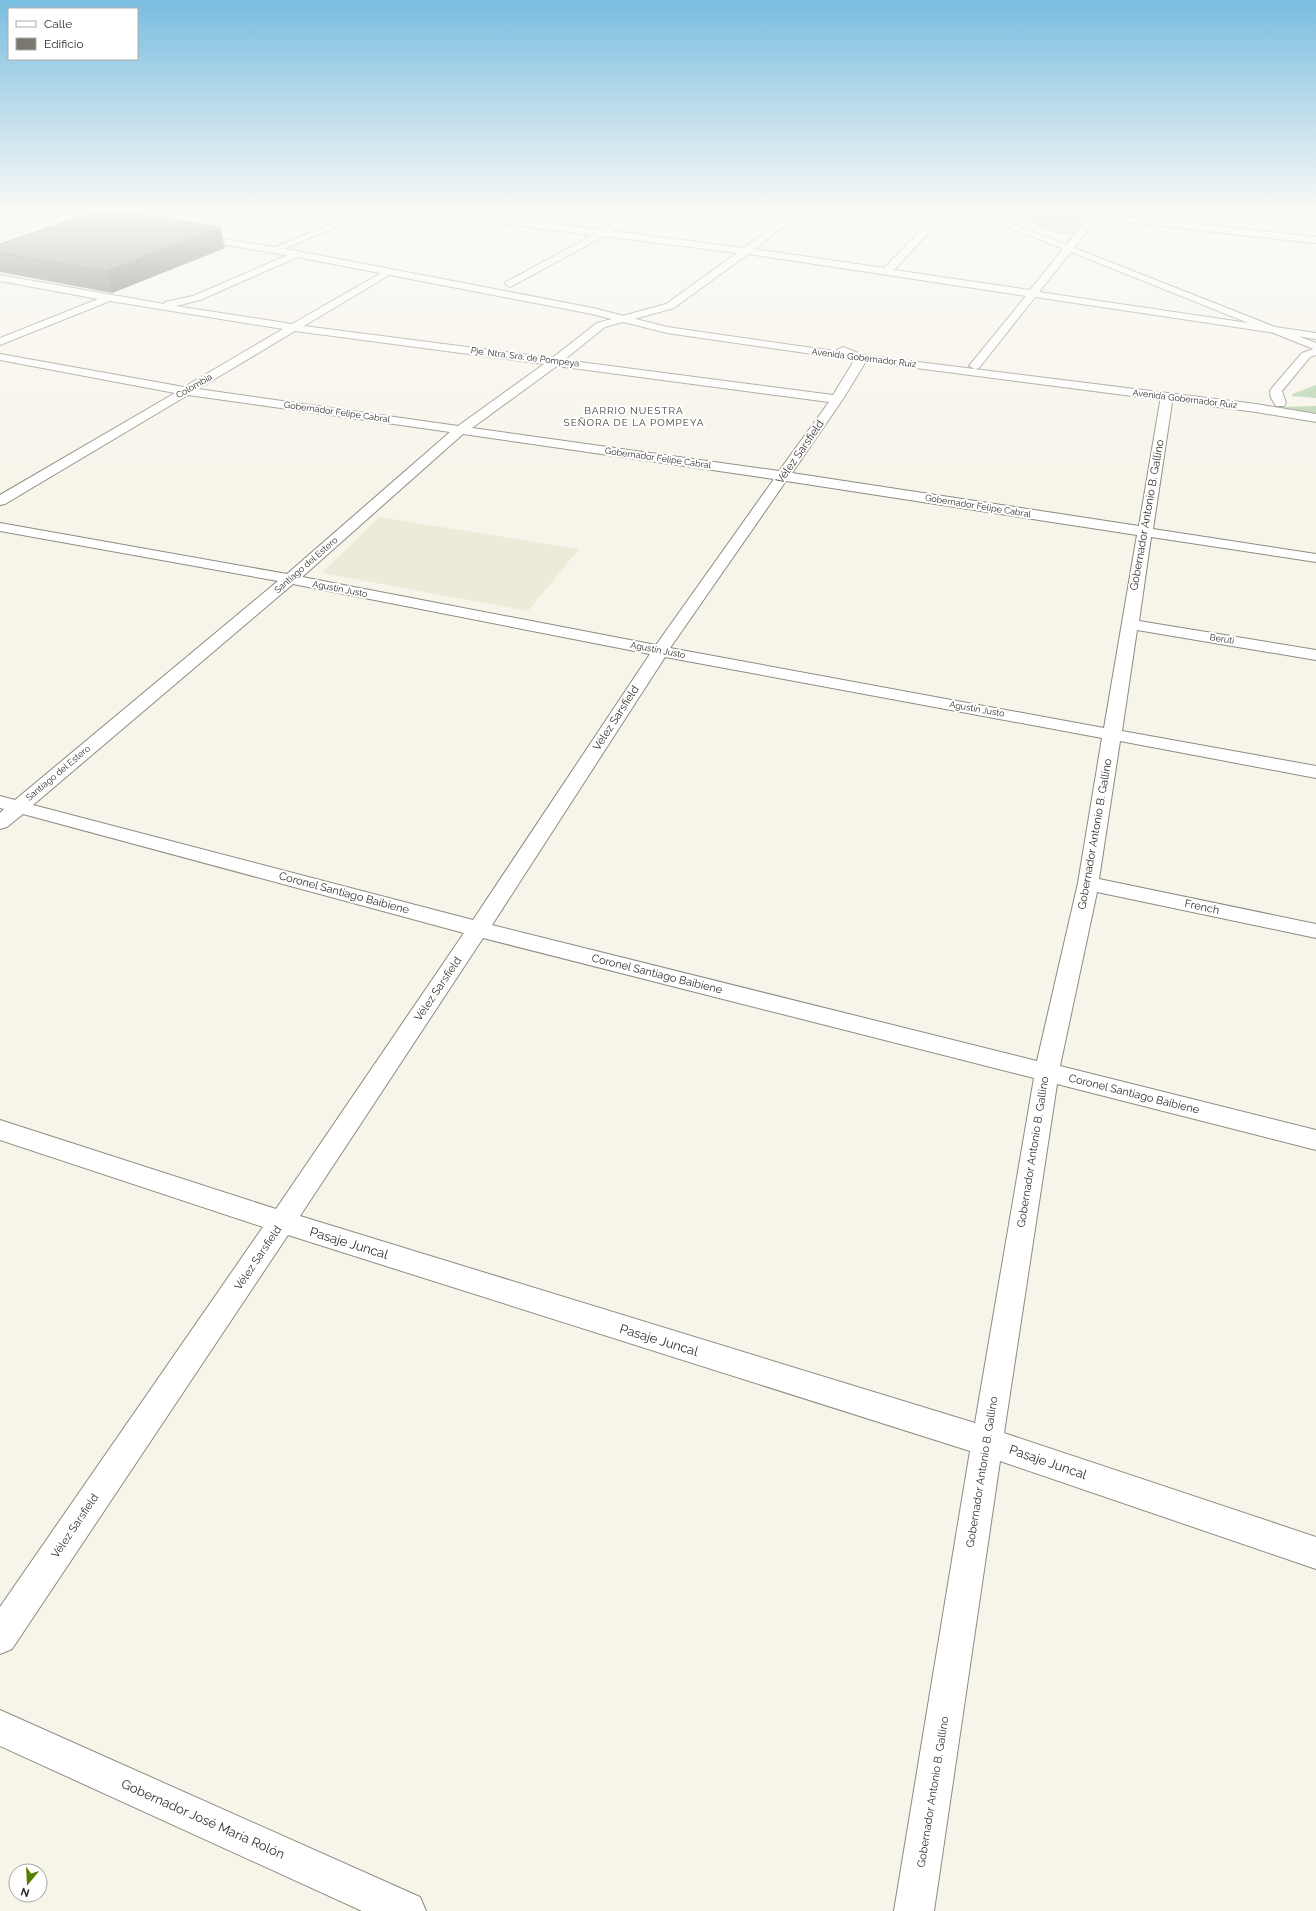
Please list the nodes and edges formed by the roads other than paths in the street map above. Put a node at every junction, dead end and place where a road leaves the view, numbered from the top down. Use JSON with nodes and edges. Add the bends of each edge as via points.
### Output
{"nodes":[{"id":1,"x":106,"y":299,"type":"edge"},
{"id":2,"x":117,"y":299,"type":"edge"},
{"id":3,"x":191,"y":299,"type":"edge"},
{"id":4,"x":343,"y":299,"type":"edge"},
{"id":5,"x":531,"y":299,"type":"edge"},
{"id":6,"x":680,"y":299,"type":"edge"},
{"id":7,"x":1030,"y":299,"type":"edge"},
{"id":8,"x":1062,"y":299,"type":"edge"},
{"id":9,"x":1200,"y":299,"type":"edge"},
{"id":10,"x":1216,"y":299,"type":"edge"},
{"id":11,"x":161,"y":306,"type":"junction"},
{"id":12,"x":623,"y":306,"type":"dead end"},
{"id":13,"x":645,"y":314,"type":"junction"},
{"id":14,"x":620,"y":318,"type":"junction"},
{"id":15,"x":295,"y":328,"type":"junction"},
{"id":16,"x":1274,"y":330,"type":"junction"},
{"id":17,"x":1316,"y":336,"type":"edge"},
{"id":18,"x":0,"y":342,"type":"edge"},
{"id":19,"x":1316,"y":347,"type":"edge"},
{"id":20,"x":1316,"y":351,"type":"edge"},
{"id":21,"x":852,"y":354,"type":"junction"},
{"id":22,"x":0,"y":358,"type":"edge"},
{"id":23,"x":556,"y":361,"type":"junction"},
{"id":24,"x":974,"y":366,"type":"junction"},
{"id":25,"x":186,"y":391,"type":"junction"},
{"id":26,"x":1167,"y":396,"type":"junction"},
{"id":27,"x":837,"y":399,"type":"junction"},
{"id":28,"x":1280,"y":403,"type":"junction"},
{"id":29,"x":1300,"y":403,"type":"dead end"},
{"id":30,"x":1316,"y":418,"type":"edge"},
{"id":31,"x":462,"y":429,"type":"junction"},
{"id":32,"x":783,"y":476,"type":"junction"},
{"id":33,"x":0,"y":501,"type":"edge"},
{"id":34,"x":0,"y":527,"type":"edge"},
{"id":35,"x":1145,"y":531,"type":"junction"},
{"id":36,"x":1316,"y":558,"type":"edge"},
{"id":37,"x":290,"y":579,"type":"junction"},
{"id":38,"x":1129,"y":624,"type":"junction"},
{"id":39,"x":660,"y":651,"type":"junction"},
{"id":40,"x":1316,"y":655,"type":"edge"},
{"id":41,"x":1112,"y":734,"type":"junction"},
{"id":42,"x":1316,"y":772,"type":"edge"},
{"id":43,"x":10,"y":804,"type":"edge"},
{"id":44,"x":0,"y":823,"type":"edge"},
{"id":45,"x":1088,"y":883,"type":"junction"},
{"id":46,"x":478,"y":929,"type":"junction"},
{"id":47,"x":1316,"y":931,"type":"edge"},
{"id":48,"x":1047,"y":1071,"type":"junction"},
{"id":49,"x":0,"y":1130,"type":"edge"},
{"id":50,"x":1316,"y":1140,"type":"edge"},
{"id":51,"x":282,"y":1222,"type":"junction"},
{"id":52,"x":986,"y":1442,"type":"junction"},
{"id":53,"x":1316,"y":1553,"type":"edge"},
{"id":54,"x":0,"y":1637,"type":"edge"},
{"id":55,"x":0,"y":1728,"type":"edge"},
{"id":56,"x":406,"y":1911,"type":"edge"},
{"id":57,"x":914,"y":1911,"type":"edge"}],
"edges":[{"from":1,"to":18,"type":"street"},
{"from":2,"to":11,"type":"street","name":"Pje. Ntra. Sra. de Pompeya"},
{"from":3,"to":11,"type":"street"},
{"from":4,"to":15,"type":"street","name":"Colombia"},
{"from":5,"to":14,"type":"street","name":"Avenida Gobernador Ruiz"},
{"from":6,"to":13,"type":"street","via":[[670,306]]},
{"from":7,"to":24,"type":"street"},
{"from":8,"to":16,"type":"street"},
{"from":9,"to":16,"type":"street"},
{"from":10,"to":17,"type":"street"},
{"from":11,"to":15,"type":"street","name":"Pje. Ntra. Sra. de Pompeya"},
{"from":12,"to":13,"type":"street","name":"Avenida Gobernador Ruiz"},
{"from":13,"to":14,"type":"street"},
{"from":13,"to":21,"type":"street","name":"Avenida Gobernador Ruiz","via":[[713,332]]},
{"from":14,"to":21,"type":"street","name":"Avenida Gobernador Ruiz","via":[[667,330]]},
{"from":14,"to":23,"type":"street","name":"Santiago del Estero","via":[[601,325]]},
{"from":15,"to":23,"type":"street","name":"Pje. Ntra. Sra. de Pompeya"},
{"from":15,"to":25,"type":"street","name":"Colombia"},
{"from":16,"to":17,"type":"street"},
{"from":16,"to":19,"type":"street"},
{"from":20,"to":28,"type":"street","via":[[1306,355],[1276,391]]},
{"from":21,"to":24,"type":"street","name":"Avenida Gobernador Ruiz"},
{"from":21,"to":26,"type":"street","name":"Avenida Gobernador Ruiz"},
{"from":21,"to":27,"type":"street","name":"Vélez Sarsfield"},
{"from":22,"to":25,"type":"street","name":"Gobernador Felipe Cabral"},
{"from":23,"to":27,"type":"street","name":"Pje. Ntra. Sra. de Pompeya"},
{"from":23,"to":31,"type":"street","name":"Santiago del Estero"},
{"from":24,"to":28,"type":"street","name":"Avenida Gobernador Ruiz"},
{"from":25,"to":31,"type":"street","name":"Gobernador Felipe Cabral"},
{"from":25,"to":33,"type":"street","name":"Colombia"},
{"from":26,"to":30,"type":"street","name":"Avenida Gobernador Ruiz"},
{"from":26,"to":35,"type":"street","name":"Gobernador Antonio B. Gallino"},
{"from":27,"to":32,"type":"street","name":"Vélez Sarsfield"},
{"from":28,"to":29,"type":"street","name":"Avenida Gobernador Ruiz"},
{"from":31,"to":32,"type":"street","name":"Gobernador Felipe Cabral"},
{"from":31,"to":37,"type":"street","name":"Santiago del Estero"},
{"from":32,"to":35,"type":"street","name":"Gobernador Felipe Cabral"},
{"from":32,"to":39,"type":"street","name":"Vélez Sarsfield"},
{"from":34,"to":37,"type":"street","name":"Agustín Justo"},
{"from":35,"to":36,"type":"street","name":"Gobernador Felipe Cabral"},
{"from":35,"to":38,"type":"street","name":"Gobernador Antonio B. Gallino"},
{"from":37,"to":39,"type":"street","name":"Agustín Justo"},
{"from":37,"to":43,"type":"street","name":"Santiago del Estero"},
{"from":38,"to":40,"type":"street","name":"Beruti"},
{"from":38,"to":41,"type":"street","name":"Gobernador Antonio B. Gallino"},
{"from":39,"to":41,"type":"street","name":"Agustín Justo"},
{"from":39,"to":46,"type":"street","name":"Vélez Sarsfield"},
{"from":41,"to":42,"type":"street","name":"Agustín Justo"},
{"from":41,"to":45,"type":"street","name":"Gobernador Antonio B. Gallino"},
{"from":43,"to":44,"type":"street","name":"Santiago del Estero"},
{"from":43,"to":46,"type":"street","name":"Coronel Santiago Baibiene"},
{"from":45,"to":47,"type":"street","name":"French"},
{"from":45,"to":48,"type":"street","name":"Gobernador Antonio B. Gallino"},
{"from":46,"to":48,"type":"street","name":"Coronel Santiago Baibiene"},
{"from":46,"to":51,"type":"street","name":"Vélez Sarsfield"},
{"from":48,"to":50,"type":"street","name":"Coronel Santiago Baibiene"},
{"from":48,"to":52,"type":"street","name":"Gobernador Antonio B. Gallino"},
{"from":49,"to":51,"type":"street","name":"Pasaje Juncal"},
{"from":51,"to":52,"type":"street","name":"Pasaje Juncal"},
{"from":51,"to":54,"type":"street","name":"Vélez Sarsfield"},
{"from":52,"to":53,"type":"street","name":"Pasaje Juncal"},
{"from":52,"to":57,"type":"street","name":"Gobernador Antonio B. Gallino"},
{"from":55,"to":56,"type":"street","name":"Gobernador José María Rolón"}]}
